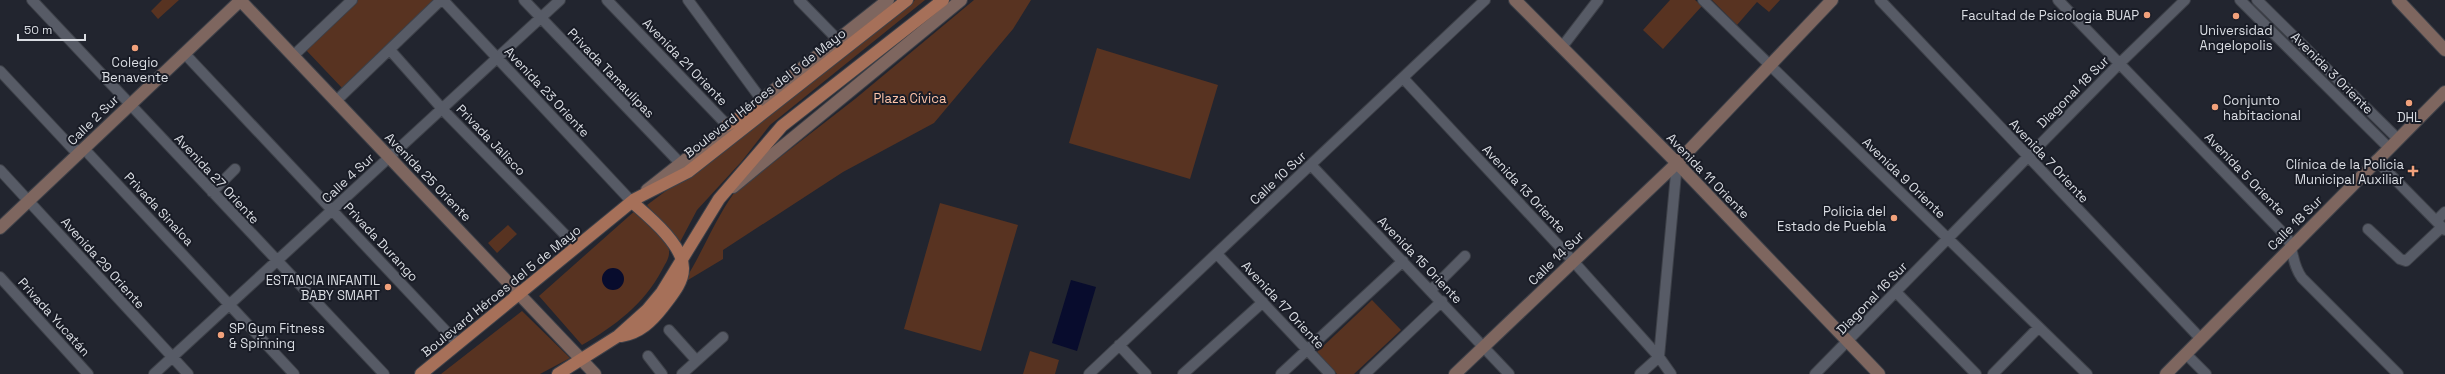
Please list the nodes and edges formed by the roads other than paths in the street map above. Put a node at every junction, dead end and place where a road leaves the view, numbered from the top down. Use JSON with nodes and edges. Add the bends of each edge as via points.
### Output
{"nodes":[{"id":1,"x":32,"y":0,"type":"edge"},
{"id":2,"x":241,"y":0,"type":"edge"},
{"id":3,"x":442,"y":0,"type":"edge"},
{"id":4,"x":524,"y":0,"type":"edge"},
{"id":5,"x":560,"y":0,"type":"edge"},
{"id":6,"x":607,"y":0,"type":"edge"},
{"id":7,"x":688,"y":0,"type":"edge"},
{"id":8,"x":799,"y":0,"type":"edge"},
{"id":9,"x":888,"y":0,"type":"edge"},
{"id":10,"x":907,"y":0,"type":"edge"},
{"id":11,"x":943,"y":0,"type":"edge"},
{"id":12,"x":961,"y":0,"type":"edge"},
{"id":13,"x":1485,"y":0,"type":"edge"},
{"id":14,"x":1515,"y":0,"type":"edge"},
{"id":15,"x":1598,"y":0,"type":"edge"},
{"id":16,"x":1703,"y":0,"type":"edge"},
{"id":17,"x":1832,"y":0,"type":"edge"},
{"id":18,"x":1880,"y":0,"type":"edge"},
{"id":19,"x":2058,"y":0,"type":"edge"},
{"id":20,"x":2185,"y":0,"type":"edge"},
{"id":21,"x":2240,"y":0,"type":"edge"},
{"id":22,"x":2257,"y":0,"type":"edge"},
{"id":23,"x":2398,"y":0,"type":"edge"},
{"id":24,"x":347,"y":2,"type":"edge"},
{"id":25,"x":540,"y":18,"type":"junction"},
{"id":26,"x":838,"y":40,"type":"junction"},
{"id":27,"x":1562,"y":47,"type":"junction"},
{"id":28,"x":390,"y":50,"type":"junction"},
{"id":29,"x":2445,"y":50,"type":"edge"},
{"id":30,"x":185,"y":54,"type":"junction"},
{"id":31,"x":293,"y":56,"type":"junction"},
{"id":32,"x":498,"y":58,"type":"junction"},
{"id":33,"x":2318,"y":61,"type":"junction"},
{"id":34,"x":2120,"y":63,"type":"junction"},
{"id":35,"x":1769,"y":64,"type":"junction"},
{"id":36,"x":2310,"y":69,"type":"junction"},
{"id":37,"x":0,"y":72,"type":"edge"},
{"id":38,"x":1403,"y":78,"type":"junction"},
{"id":39,"x":2445,"y":92,"type":"edge"},
{"id":40,"x":780,"y":98,"type":"junction"},
{"id":41,"x":761,"y":99,"type":"junction"},
{"id":42,"x":336,"y":101,"type":"junction"},
{"id":43,"x":130,"y":104,"type":"junction"},
{"id":44,"x":442,"y":108,"type":"junction"},
{"id":45,"x":727,"y":125,"type":"junction"},
{"id":46,"x":2398,"y":139,"type":"junction"},
{"id":47,"x":2389,"y":148,"type":"junction"},
{"id":48,"x":82,"y":150,"type":"junction"},
{"id":49,"x":2027,"y":157,"type":"junction"},
{"id":50,"x":389,"y":158,"type":"junction"},
{"id":51,"x":2376,"y":160,"type":"junction"},
{"id":52,"x":680,"y":163,"type":"junction"},
{"id":53,"x":1677,"y":163,"type":"junction"},
{"id":54,"x":1311,"y":165,"type":"junction"},
{"id":55,"x":235,"y":169,"type":"dead end"},
{"id":56,"x":0,"y":170,"type":"edge"},
{"id":57,"x":212,"y":192,"type":"junction"},
{"id":58,"x":719,"y":199,"type":"junction"},
{"id":59,"x":28,"y":200,"type":"junction"},
{"id":60,"x":634,"y":200,"type":"junction"},
{"id":61,"x":333,"y":210,"type":"junction"},
{"id":62,"x":2445,"y":212,"type":"edge"},
{"id":63,"x":2441,"y":226,"type":"edge"},
{"id":64,"x":0,"y":228,"type":"edge"},
{"id":65,"x":2368,"y":229,"type":"dead end"},
{"id":66,"x":1947,"y":239,"type":"junction"},
{"id":67,"x":2291,"y":246,"type":"junction"},
{"id":68,"x":577,"y":247,"type":"junction"},
{"id":69,"x":1217,"y":254,"type":"junction"},
{"id":70,"x":1465,"y":256,"type":"dead end"},
{"id":71,"x":681,"y":260,"type":"junction"},
{"id":72,"x":1403,"y":261,"type":"junction"},
{"id":73,"x":1574,"y":261,"type":"junction"},
{"id":74,"x":277,"y":262,"type":"junction"},
{"id":75,"x":0,"y":277,"type":"edge"},
{"id":76,"x":1431,"y":290,"type":"junction"},
{"id":77,"x":1896,"y":292,"type":"junction"},
{"id":78,"x":519,"y":293,"type":"junction"},
{"id":79,"x":1442,"y":301,"type":"junction"},
{"id":80,"x":1263,"y":302,"type":"junction"},
{"id":81,"x":230,"y":303,"type":"junction"},
{"id":82,"x":2038,"y":328,"type":"junction"},
{"id":83,"x":669,"y":330,"type":"dead end"},
{"id":84,"x":723,"y":337,"type":"dead end"},
{"id":85,"x":2201,"y":339,"type":"junction"},
{"id":86,"x":1848,"y":341,"type":"junction"},
{"id":87,"x":458,"y":344,"type":"junction"},
{"id":88,"x":1120,"y":345,"type":"junction"},
{"id":89,"x":1483,"y":348,"type":"junction"},
{"id":90,"x":1307,"y":350,"type":"junction"},
{"id":91,"x":2186,"y":354,"type":"junction"},
{"id":92,"x":648,"y":356,"type":"dead end"},
{"id":93,"x":1659,"y":357,"type":"junction"},
{"id":94,"x":172,"y":358,"type":"junction"},
{"id":95,"x":581,"y":360,"type":"junction"},
{"id":96,"x":696,"y":360,"type":"junction"},
{"id":97,"x":88,"y":374,"type":"edge"},
{"id":98,"x":154,"y":374,"type":"edge"},
{"id":99,"x":188,"y":374,"type":"edge"},
{"id":100,"x":294,"y":374,"type":"edge"},
{"id":101,"x":384,"y":374,"type":"edge"},
{"id":102,"x":421,"y":374,"type":"edge"},
{"id":103,"x":558,"y":374,"type":"edge"},
{"id":104,"x":595,"y":374,"type":"edge"},
{"id":105,"x":662,"y":374,"type":"edge"},
{"id":106,"x":682,"y":374,"type":"edge"},
{"id":107,"x":1089,"y":374,"type":"edge"},
{"id":108,"x":1146,"y":374,"type":"edge"},
{"id":109,"x":1183,"y":374,"type":"edge"},
{"id":110,"x":1281,"y":374,"type":"edge"},
{"id":111,"x":1330,"y":374,"type":"edge"},
{"id":112,"x":1365,"y":374,"type":"edge"},
{"id":113,"x":1455,"y":374,"type":"edge"},
{"id":114,"x":1509,"y":374,"type":"edge"},
{"id":115,"x":1640,"y":374,"type":"edge"},
{"id":116,"x":1671,"y":374,"type":"edge"},
{"id":117,"x":1815,"y":374,"type":"edge"},
{"id":118,"x":1879,"y":374,"type":"edge"},
{"id":119,"x":1976,"y":374,"type":"edge"},
{"id":120,"x":1993,"y":374,"type":"edge"},
{"id":121,"x":2087,"y":374,"type":"edge"},
{"id":122,"x":2166,"y":374,"type":"edge"},
{"id":123,"x":2206,"y":374,"type":"edge"},
{"id":124,"x":2398,"y":374,"type":"edge"}],
"edges":[{"from":1,"to":43,"type":"street","name":"Avenida 27 Oriente"},
{"from":2,"to":30,"type":"street","name":"Calle 2 Sur"},
{"from":2,"to":31,"type":"street","name":"Avenida 25 Oriente"},
{"from":3,"to":28,"type":"street"},
{"from":3,"to":32,"type":"street","name":"Avenida 23 Oriente"},
{"from":4,"to":25,"type":"street","name":"Privada Tamaulipas"},
{"from":5,"to":25,"type":"street","name":"Calle 4 Sur"},
{"from":6,"to":45,"type":"street","name":"Avenida 21 Oriente"},
{"from":7,"to":41,"type":"street"},
{"from":8,"to":26,"type":"street"},
{"from":9,"to":26,"type":"street","name":"Boulevard Héroes del 5 de Mayo"},
{"from":10,"to":40,"type":"main road","name":"Boulevard Héroes del 5 de Mayo"},
{"from":11,"to":58,"type":"main road","via":[[782,126]]},
{"from":12,"to":58,"type":"street"},
{"from":13,"to":38,"type":"street","name":"Calle 10 Sur"},
{"from":14,"to":27,"type":"street","name":"Avenida 11 Oriente"},
{"from":15,"to":27,"type":"street"},
{"from":16,"to":35,"type":"street","name":"Avenida 9 Oriente"},
{"from":17,"to":35,"type":"street","name":"Calle 14 Sur"},
{"from":18,"to":49,"type":"street","name":"Avenida 7 Oriente"},
{"from":19,"to":34,"type":"street","name":"Avenida 5 Oriente"},
{"from":20,"to":34,"type":"street","name":"Diagonal 18 Sur"},
{"from":21,"to":36,"type":"street","name":"Avenida 3 Oriente"},
{"from":22,"to":33,"type":"street","name":"Avenida 3 Oriente"},
{"from":23,"to":29,"type":"street"},
{"from":24,"to":31,"type":"street"},
{"from":25,"to":32,"type":"street","name":"Calle 4 Sur"},
{"from":25,"to":52,"type":"street","name":"Privada Tamaulipas"},
{"from":26,"to":41,"type":"street","name":"Boulevard Héroes del 5 de Mayo"},
{"from":27,"to":53,"type":"street","name":"Avenida 11 Oriente"},
{"from":28,"to":42,"type":"street"},
{"from":28,"to":44,"type":"street","name":"Privada Jalisco"},
{"from":30,"to":43,"type":"street","name":"Calle 2 Sur"},
{"from":30,"to":61,"type":"street","name":"Privada Durango"},
{"from":31,"to":42,"type":"street","name":"Avenida 25 Oriente"},
{"from":32,"to":44,"type":"street","name":"Calle 4 Sur"},
{"from":32,"to":60,"type":"street","name":"Avenida 23 Oriente"},
{"from":33,"to":36,"type":"street"},
{"from":33,"to":46,"type":"street","name":"Avenida 3 Oriente"},
{"from":34,"to":49,"type":"street","name":"Diagonal 18 Sur"},
{"from":34,"to":67,"type":"street","name":"Avenida 5 Oriente","via":[[2287,237]]},
{"from":35,"to":53,"type":"street","name":"Calle 14 Sur"},
{"from":35,"to":66,"type":"street","name":"Avenida 9 Oriente"},
{"from":36,"to":47,"type":"street","name":"Avenida 3 Oriente"},
{"from":37,"to":48,"type":"street","name":"Privada Sinaloa","via":[[73,149]]},
{"from":38,"to":54,"type":"street","name":"Calle 10 Sur"},
{"from":38,"to":73,"type":"street","name":"Avenida 13 Oriente"},
{"from":39,"to":46,"type":"street","name":"Calle 18 Sur"},
{"from":40,"to":45,"type":"main road"},
{"from":40,"to":60,"type":"main road","name":"Boulevard Héroes del 5 de Mayo","via":[[688,172]]},
{"from":41,"to":45,"type":"street","name":"Boulevard Héroes del 5 de Mayo"},
{"from":42,"to":50,"type":"street","name":"Avenida 25 Oriente"},
{"from":43,"to":48,"type":"street","name":"Calle 2 Sur"},
{"from":43,"to":57,"type":"street","name":"Avenida 27 Oriente"},
{"from":44,"to":50,"type":"street","name":"Calle 4 Sur"},
{"from":44,"to":68,"type":"street","name":"Privada Jalisco"},
{"from":45,"to":52,"type":"street","name":"Boulevard Héroes del 5 de Mayo"},
{"from":46,"to":47,"type":"street","name":"Calle 18 Sur"},
{"from":47,"to":51,"type":"street","name":"Calle 18 Sur"},
{"from":48,"to":59,"type":"street","name":"Calle 2 Sur"},
{"from":48,"to":81,"type":"street","name":"Privada Sinaloa","via":[[87,152]]},
{"from":49,"to":66,"type":"street","name":"Diagonal 18 Sur"},
{"from":49,"to":85,"type":"street","name":"Avenida 7 Oriente"},
{"from":50,"to":61,"type":"street","name":"Calle 4 Sur"},
{"from":50,"to":78,"type":"street","name":"Avenida 25 Oriente"},
{"from":51,"to":63,"type":"street"},
{"from":51,"to":67,"type":"street","name":"Calle 18 Sur"},
{"from":52,"to":60,"type":"street","name":"Boulevard Héroes del 5 de Mayo"},
{"from":53,"to":73,"type":"street","name":"Calle 14 Sur"},
{"from":53,"to":86,"type":"street","name":"Avenida 11 Oriente"},
{"from":53,"to":93,"type":"street"},
{"from":54,"to":69,"type":"street","name":"Calle 10 Sur"},
{"from":54,"to":72,"type":"street","name":"Avenida 15 Oriente"},
{"from":55,"to":57,"type":"street"},
{"from":56,"to":59,"type":"street","name":"Avenida 29 Oriente"},
{"from":57,"to":74,"type":"street","name":"Avenida 27 Oriente"},
{"from":58,"to":71,"type":"main road"},
{"from":59,"to":64,"type":"street","name":"Calle 2 Sur"},
{"from":59,"to":94,"type":"street","name":"Avenida 29 Oriente"},
{"from":60,"to":68,"type":"main road","name":"Boulevard Héroes del 5 de Mayo"},
{"from":60,"to":71,"type":"main road","via":[[673,243]]},
{"from":61,"to":74,"type":"street","name":"Calle 4 Sur"},
{"from":61,"to":87,"type":"street","name":"Privada Durango"},
{"from":62,"to":63,"type":"street"},
{"from":63,"to":65,"type":"street","via":[[2406,261],[2400,259]]},
{"from":66,"to":77,"type":"street","name":"Diagonal 16 Sur"},
{"from":66,"to":82,"type":"street","name":"Avenida 9 Oriente"},
{"from":67,"to":85,"type":"street","name":"Calle 18 Sur"},
{"from":67,"to":124,"type":"street","name":"Avenida 5 Oriente","via":[[2295,269],[2302,278]]},
{"from":68,"to":78,"type":"main road","name":"Boulevard Héroes del 5 de Mayo"},
{"from":69,"to":80,"type":"street","name":"Avenida 17 Oriente"},
{"from":69,"to":88,"type":"street","name":"Calle 10 Sur"},
{"from":70,"to":76,"type":"street"},
{"from":71,"to":95,"type":"main road","via":[[684,268],[681,280],[653,320],[640,330],[618,336]]},
{"from":72,"to":76,"type":"street","name":"Avenida 15 Oriente"},
{"from":72,"to":90,"type":"street"},
{"from":73,"to":89,"type":"street","name":"Calle 14 Sur"},
{"from":73,"to":93,"type":"street","name":"Avenida 13 Oriente"},
{"from":74,"to":81,"type":"street","name":"Calle 4 Sur"},
{"from":74,"to":101,"type":"street","name":"Avenida 27 Oriente"},
{"from":75,"to":97,"type":"street","name":"Privada Yucatán"},
{"from":76,"to":79,"type":"street","name":"Avenida 15 Oriente"},
{"from":77,"to":86,"type":"street","name":"Diagonal 16 Sur"},
{"from":77,"to":119,"type":"street"},
{"from":78,"to":87,"type":"main road","name":"Boulevard Héroes del 5 de Mayo"},
{"from":78,"to":95,"type":"street","name":"Avenida 25 Oriente"},
{"from":79,"to":89,"type":"street","name":"Avenida 15 Oriente"},
{"from":79,"to":112,"type":"street"},
{"from":80,"to":90,"type":"street","name":"Avenida 17 Oriente"},
{"from":80,"to":109,"type":"street"},
{"from":81,"to":94,"type":"street","name":"Calle 4 Sur"},
{"from":81,"to":100,"type":"street","name":"Privada Sinaloa"},
{"from":82,"to":120,"type":"street"},
{"from":82,"to":121,"type":"street","name":"Avenida 9 Oriente"},
{"from":83,"to":96,"type":"street"},
{"from":84,"to":96,"type":"street"},
{"from":85,"to":91,"type":"street","name":"Calle 18 Sur"},
{"from":86,"to":117,"type":"street","name":"Diagonal 16 Sur"},
{"from":86,"to":118,"type":"street","name":"Avenida 11 Oriente"},
{"from":87,"to":102,"type":"main road","name":"Boulevard Héroes del 5 de Mayo"},
{"from":88,"to":107,"type":"street","name":"Calle 10 Sur"},
{"from":88,"to":108,"type":"street"},
{"from":89,"to":113,"type":"street","name":"Calle 14 Sur"},
{"from":89,"to":114,"type":"street","name":"Avenida 15 Oriente"},
{"from":90,"to":110,"type":"street"},
{"from":90,"to":111,"type":"street","name":"Avenida 17 Oriente"},
{"from":91,"to":122,"type":"street","name":"Calle 18 Sur"},
{"from":91,"to":123,"type":"street"},
{"from":92,"to":105,"type":"street"},
{"from":93,"to":115,"type":"street"},
{"from":93,"to":116,"type":"street","name":"Avenida 13 Oriente"},
{"from":94,"to":98,"type":"street","name":"Calle 4 Sur"},
{"from":94,"to":99,"type":"street","name":"Avenida 29 Oriente"},
{"from":95,"to":103,"type":"main road"},
{"from":95,"to":104,"type":"street","name":"Avenida 25 Oriente"},
{"from":96,"to":106,"type":"street"}]}
